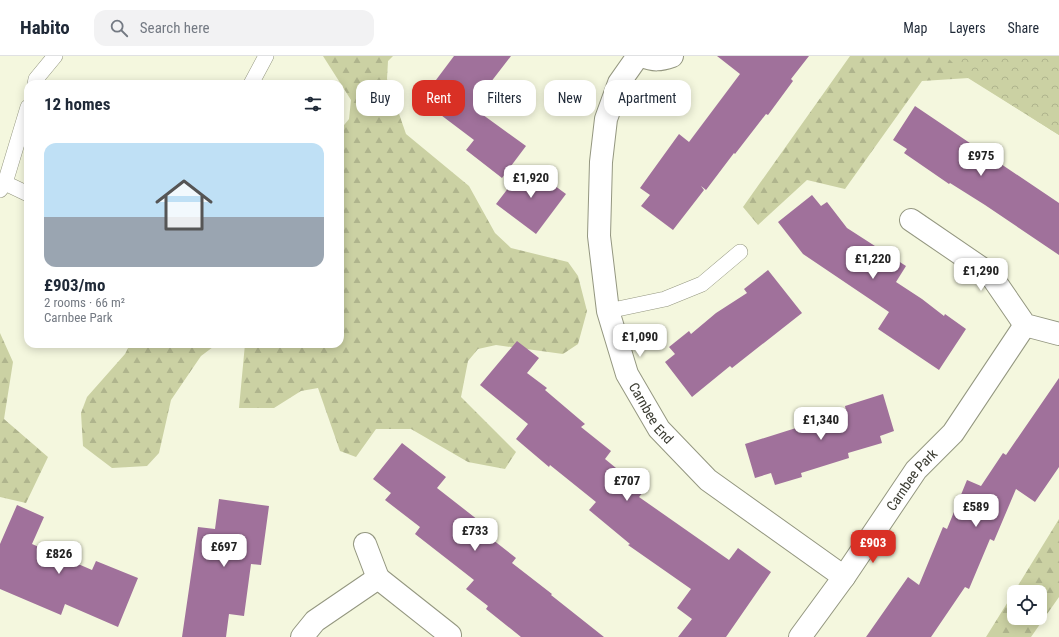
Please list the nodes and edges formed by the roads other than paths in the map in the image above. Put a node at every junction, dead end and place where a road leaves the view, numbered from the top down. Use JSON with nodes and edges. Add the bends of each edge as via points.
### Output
{"nodes":[{"id":1,"x":56,"y":56,"type":"edge"},
{"id":2,"x":266,"y":56,"type":"edge"},
{"id":3,"x":638,"y":56,"type":"edge"},
{"id":4,"x":643,"y":56,"type":"edge"},
{"id":5,"x":672,"y":56,"type":"edge"},
{"id":6,"x":36,"y":80,"type":"edge"},
{"id":7,"x":253,"y":80,"type":"edge"},
{"id":8,"x":24,"y":118,"type":"edge"},
{"id":9,"x":2,"y":186,"type":"edge"},
{"id":10,"x":24,"y":193,"type":"edge"},
{"id":11,"x":911,"y":220,"type":"dead end"},
{"id":12,"x":740,"y":252,"type":"dead end"},
{"id":13,"x":608,"y":311,"type":"junction"},
{"id":14,"x":1025,"y":325,"type":"junction"},
{"id":15,"x":1059,"y":334,"type":"edge"},
{"id":16,"x":365,"y":544,"type":"dead end"},
{"id":17,"x":844,"y":577,"type":"junction"},
{"id":18,"x":378,"y":578,"type":"junction"},
{"id":19,"x":450,"y":635,"type":"dead end"},
{"id":20,"x":302,"y":637,"type":"edge"},
{"id":21,"x":800,"y":637,"type":"edge"}],
"edges":[{"from":1,"to":6,"type":"lane"},
{"from":2,"to":7,"type":"lane"},
{"from":3,"to":13,"type":"street","name":"Carnbee End","via":[[619,83],[606,119],[601,162],[599,236]]},
{"from":4,"to":5,"type":"street","via":[[662,59]]},
{"from":8,"to":9,"type":"lane"},
{"from":9,"to":10,"type":"lane"},
{"from":11,"to":14,"type":"street","via":[[990,274]]},
{"from":12,"to":13,"type":"lane","via":[[702,284],[665,300]]},
{"from":13,"to":17,"type":"street","name":"Carnbee End","via":[[627,374],[659,429],[708,480]]},
{"from":14,"to":15,"type":"street"},
{"from":14,"to":17,"type":"street","name":"Carnbee Park","via":[[953,433],[916,470]]},
{"from":16,"to":18,"type":"street"},
{"from":17,"to":21,"type":"street","name":"Carnbee Park"},
{"from":18,"to":19,"type":"street"},
{"from":18,"to":20,"type":"street","via":[[315,621]]}]}
